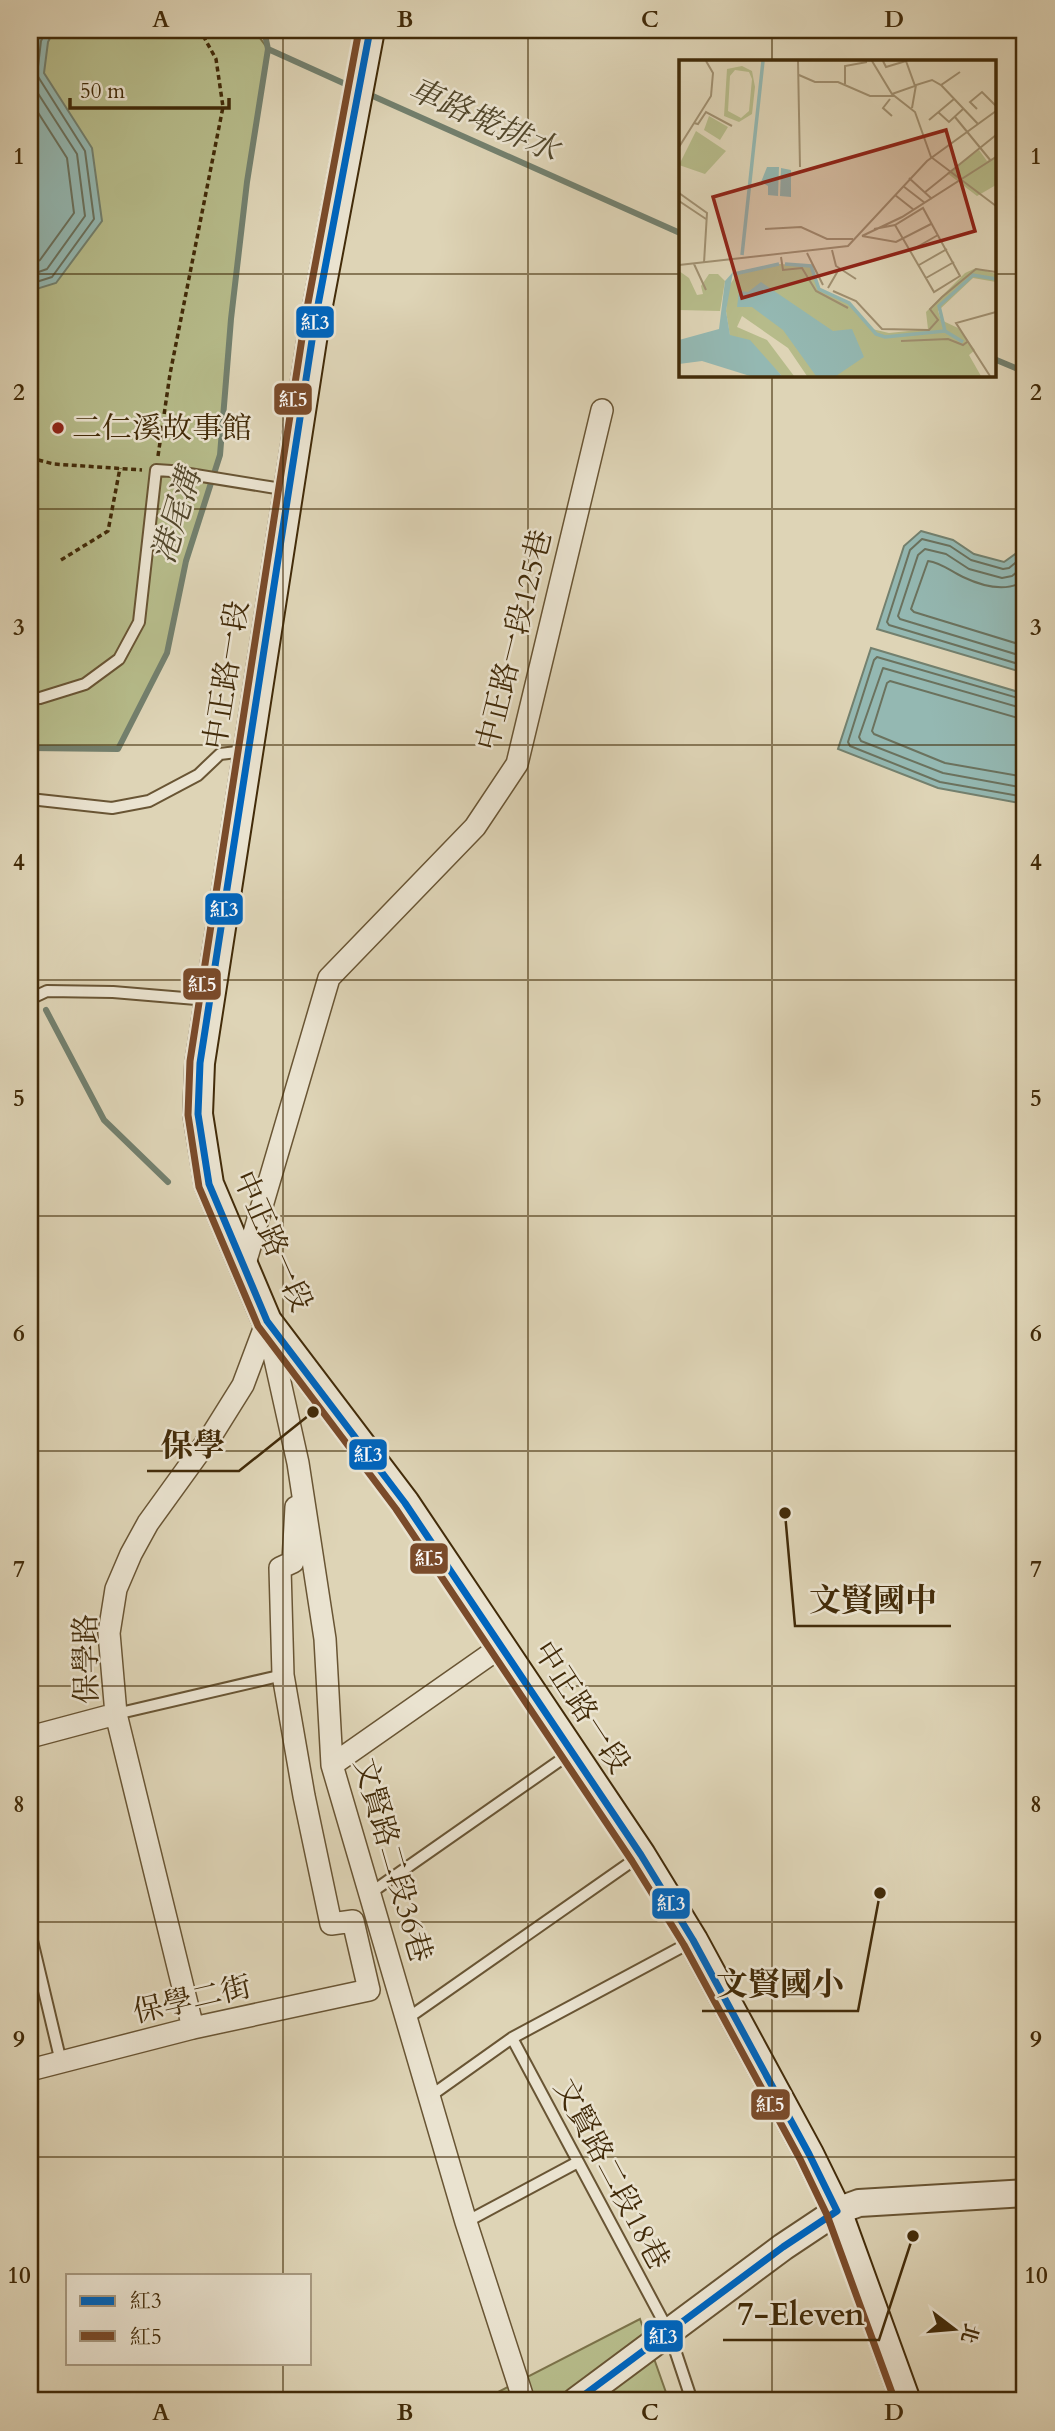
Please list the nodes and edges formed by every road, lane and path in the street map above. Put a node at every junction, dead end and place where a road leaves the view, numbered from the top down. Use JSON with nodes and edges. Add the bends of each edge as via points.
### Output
{"nodes":[{"id":1,"x":200,"y":30,"type":"edge"},
{"id":2,"x":368,"y":43,"type":"edge"},
{"id":3,"x":602,"y":410,"type":"dead end"},
{"id":4,"x":30,"y":458,"type":"edge"},
{"id":5,"x":120,"y":468,"type":"junction"},
{"id":6,"x":156,"y":470,"type":"junction"},
{"id":7,"x":288,"y":490,"type":"junction"},
{"id":8,"x":61,"y":560,"type":"dead end"},
{"id":9,"x":30,"y":699,"type":"edge"},
{"id":10,"x":248,"y":751,"type":"junction"},
{"id":11,"x":30,"y":799,"type":"edge"},
{"id":12,"x":30,"y":999,"type":"edge"},
{"id":13,"x":211,"y":1000,"type":"junction"},
{"id":14,"x":244,"y":1267,"type":"junction"},
{"id":15,"x":267,"y":1321,"type":"junction"},
{"id":16,"x":298,"y":1463,"type":"junction"},
{"id":17,"x":502,"y":1646,"type":"junction"},
{"id":18,"x":283,"y":1675,"type":"junction"},
{"id":19,"x":116,"y":1714,"type":"junction"},
{"id":20,"x":30,"y":1737,"type":"edge"},
{"id":21,"x":572,"y":1752,"type":"junction"},
{"id":22,"x":332,"y":1765,"type":"junction"},
{"id":23,"x":640,"y":1855,"type":"junction"},
{"id":24,"x":369,"y":1894,"type":"junction"},
{"id":25,"x":30,"y":1932,"type":"edge"},
{"id":26,"x":694,"y":1940,"type":"junction"},
{"id":27,"x":408,"y":2018,"type":"junction"},
{"id":28,"x":193,"y":2028,"type":"junction"},
{"id":29,"x":512,"y":2038,"type":"junction"},
{"id":30,"x":61,"y":2062,"type":"junction"},
{"id":31,"x":30,"y":2070,"type":"edge"},
{"id":32,"x":429,"y":2097,"type":"junction"},
{"id":33,"x":578,"y":2162,"type":"junction"},
{"id":34,"x":1025,"y":2193,"type":"edge"},
{"id":35,"x":837,"y":2211,"type":"junction"},
{"id":36,"x":466,"y":2222,"type":"junction"},
{"id":37,"x":669,"y":2332,"type":"junction"},
{"id":38,"x":524,"y":2401,"type":"edge"},
{"id":39,"x":576,"y":2401,"type":"edge"},
{"id":40,"x":692,"y":2401,"type":"edge"},
{"id":41,"x":906,"y":2401,"type":"edge"}],
"edges":[{"from":1,"to":6,"type":"path","via":[[216,60],[223,107],[170,374]]},
{"from":2,"to":7,"type":"main road","name":"中正路一段"},
{"from":3,"to":14,"type":"street","name":"中正路一段125巷","via":[[517,764],[475,827],[329,978]]},
{"from":4,"to":5,"type":"path"},
{"from":5,"to":6,"type":"path"},
{"from":5,"to":8,"type":"path","via":[[108,531]]},
{"from":6,"to":7,"type":"lane"},
{"from":6,"to":9,"type":"lane","via":[[139,622],[124,650],[85,684]]},
{"from":7,"to":10,"type":"main road","name":"中正路一段"},
{"from":10,"to":11,"type":"lane","via":[[220,754],[198,775],[149,801],[112,808]]},
{"from":10,"to":13,"type":"main road","name":"中正路一段"},
{"from":12,"to":13,"type":"lane","via":[[47,991]]},
{"from":13,"to":14,"type":"main road","name":"中正路一段","via":[[200,1063],[200,1138],[209,1184]]},
{"from":14,"to":15,"type":"main road","name":"中正路一段"},
{"from":15,"to":16,"type":"street","name":"文賢路二段36巷"},
{"from":15,"to":17,"type":"main road","name":"中正路一段","via":[[405,1503]]},
{"from":15,"to":19,"type":"street","name":"保學路","via":[[243,1385],[148,1522],[116,1589],[108,1633]]},
{"from":16,"to":18,"type":"street","via":[[293,1562],[280,1568]]},
{"from":16,"to":22,"type":"street","name":"文賢路二段36巷","via":[[325,1639]]},
{"from":17,"to":21,"type":"main road","name":"中正路一段"},
{"from":17,"to":22,"type":"street"},
{"from":18,"to":19,"type":"lane"},
{"from":18,"to":28,"type":"street","name":"保學二街","via":[[331,1924],[353,1921],[369,1990]]},
{"from":19,"to":20,"type":"street"},
{"from":19,"to":28,"type":"street","name":"保學路"},
{"from":21,"to":23,"type":"main road","name":"中正路一段"},
{"from":21,"to":24,"type":"lane"},
{"from":22,"to":24,"type":"street","name":"文賢路二段36巷"},
{"from":23,"to":26,"type":"main road","name":"中正路一段"},
{"from":23,"to":27,"type":"lane"},
{"from":24,"to":27,"type":"street","name":"文賢路二段36巷"},
{"from":25,"to":30,"type":"lane"},
{"from":26,"to":29,"type":"lane"},
{"from":26,"to":35,"type":"main road","name":"中正路一段"},
{"from":27,"to":32,"type":"street","name":"文賢路二段36巷"},
{"from":28,"to":30,"type":"street","name":"保學二街"},
{"from":29,"to":32,"type":"lane"},
{"from":29,"to":33,"type":"lane","name":"文賢路二段18巷"},
{"from":30,"to":31,"type":"street","name":"保學二街"},
{"from":32,"to":36,"type":"street","name":"文賢路二段36巷"},
{"from":33,"to":36,"type":"lane"},
{"from":33,"to":37,"type":"lane","name":"文賢路二段18巷"},
{"from":34,"to":35,"type":"street","via":[[859,2203]]},
{"from":35,"to":37,"type":"street"},
{"from":35,"to":41,"type":"main road","name":"中正路一段"},
{"from":36,"to":38,"type":"street","name":"文賢路二段36巷"},
{"from":37,"to":39,"type":"street"},
{"from":37,"to":40,"type":"lane","name":"文賢路二段18巷"}]}
